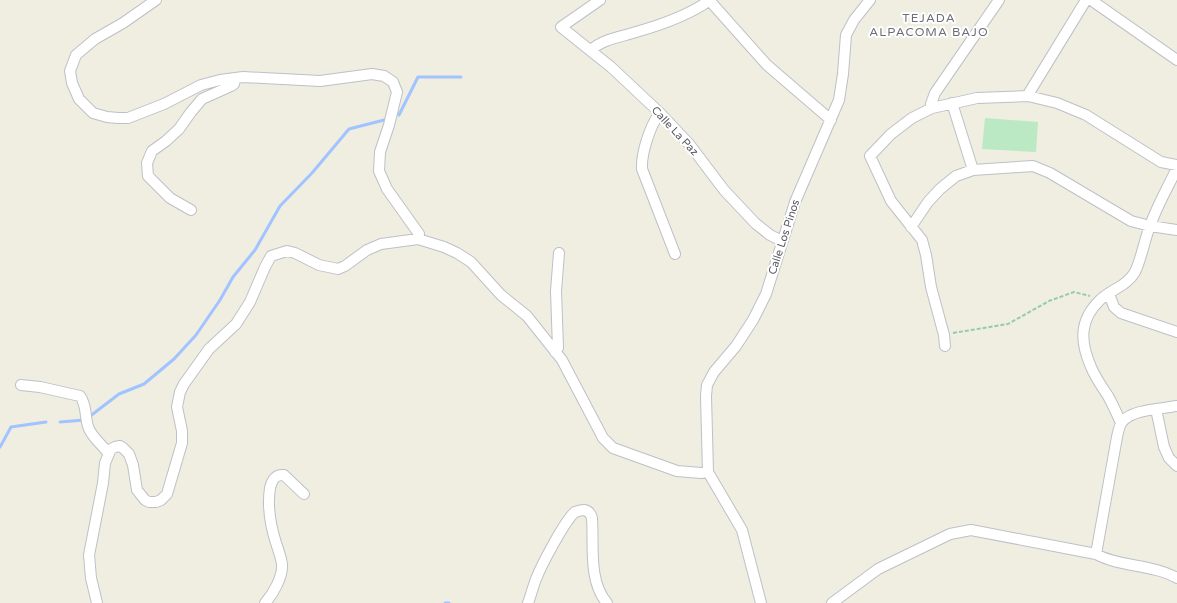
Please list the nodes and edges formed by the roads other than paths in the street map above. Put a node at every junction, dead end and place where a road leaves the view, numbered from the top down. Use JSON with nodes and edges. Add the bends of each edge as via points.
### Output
{"nodes":[{"id":1,"x":156,"y":0,"type":"edge"},
{"id":2,"x":600,"y":0,"type":"edge"},
{"id":3,"x":710,"y":0,"type":"edge"},
{"id":4,"x":870,"y":0,"type":"edge"},
{"id":5,"x":999,"y":0,"type":"edge"},
{"id":6,"x":1086,"y":0,"type":"edge"},
{"id":7,"x":1091,"y":0,"type":"edge"},
{"id":8,"x":591,"y":50,"type":"junction"},
{"id":9,"x":1177,"y":60,"type":"edge"},
{"id":10,"x":235,"y":79,"type":"junction"},
{"id":11,"x":1028,"y":96,"type":"junction"},
{"id":12,"x":952,"y":103,"type":"junction"},
{"id":13,"x":932,"y":108,"type":"junction"},
{"id":14,"x":660,"y":113,"type":"junction"},
{"id":15,"x":831,"y":120,"type":"junction"},
{"id":16,"x":1177,"y":167,"type":"edge"},
{"id":17,"x":973,"y":170,"type":"junction"},
{"id":18,"x":191,"y":210,"type":"dead end"},
{"id":19,"x":1150,"y":226,"type":"junction"},
{"id":20,"x":911,"y":227,"type":"junction"},
{"id":21,"x":1177,"y":230,"type":"edge"},
{"id":22,"x":418,"y":240,"type":"junction"},
{"id":23,"x":782,"y":241,"type":"junction"},
{"id":24,"x":559,"y":253,"type":"dead end"},
{"id":25,"x":675,"y":254,"type":"dead end"},
{"id":26,"x":1105,"y":296,"type":"junction"},
{"id":27,"x":1177,"y":332,"type":"edge"},
{"id":28,"x":945,"y":346,"type":"dead end"},
{"id":29,"x":555,"y":352,"type":"junction"},
{"id":30,"x":21,"y":385,"type":"dead end"},
{"id":31,"x":1177,"y":406,"type":"edge"},
{"id":32,"x":1156,"y":409,"type":"junction"},
{"id":33,"x":1121,"y":423,"type":"junction"},
{"id":34,"x":109,"y":454,"type":"junction"},
{"id":35,"x":1177,"y":466,"type":"edge"},
{"id":36,"x":708,"y":472,"type":"junction"},
{"id":37,"x":304,"y":494,"type":"dead end"},
{"id":38,"x":1096,"y":554,"type":"junction"},
{"id":39,"x":1177,"y":578,"type":"edge"},
{"id":40,"x":97,"y":603,"type":"edge"},
{"id":41,"x":265,"y":603,"type":"edge"},
{"id":42,"x":528,"y":603,"type":"edge"},
{"id":43,"x":607,"y":603,"type":"edge"},
{"id":44,"x":761,"y":603,"type":"edge"},
{"id":45,"x":832,"y":603,"type":"edge"}],
"edges":[{"from":1,"to":10,"type":"street","via":[[95,39],[76,55],[70,71],[79,99],[93,113],[128,118],[164,104],[201,85]]},
{"from":2,"to":8,"type":"street","name":"Calle La Paz","via":[[561,27]]},
{"from":3,"to":8,"type":"street","via":[[665,24],[602,43]]},
{"from":3,"to":15,"type":"street","via":[[767,65]]},
{"from":4,"to":15,"type":"street","name":"Calle Los Pinos","via":[[846,35],[839,100]]},
{"from":5,"to":13,"type":"street","via":[[935,93]]},
{"from":6,"to":11,"type":"street"},
{"from":7,"to":9,"type":"street"},
{"from":8,"to":14,"type":"street","name":"Calle La Paz"},
{"from":10,"to":18,"type":"street","via":[[231,86],[202,99],[179,129],[152,151],[147,163],[148,176],[170,198]]},
{"from":10,"to":22,"type":"street","via":[[320,81],[372,74],[384,76],[393,82],[397,92],[396,101],[380,152],[379,171],[387,189],[419,234]]},
{"from":11,"to":12,"type":"street","via":[[977,98]]},
{"from":11,"to":16,"type":"street","via":[[1057,103],[1086,115],[1161,162]]},
{"from":12,"to":13,"type":"street"},
{"from":12,"to":17,"type":"street"},
{"from":13,"to":20,"type":"street","via":[[912,118],[891,134],[870,156],[892,201]]},
{"from":14,"to":23,"type":"street","name":"Calle La Paz","via":[[755,223],[770,236]]},
{"from":14,"to":25,"type":"street","via":[[646,143],[642,170]]},
{"from":15,"to":23,"type":"street","name":"Calle Los Pinos","via":[[795,202]]},
{"from":16,"to":19,"type":"street"},
{"from":17,"to":19,"type":"street","via":[[1033,166],[1050,173],[1131,221]]},
{"from":17,"to":20,"type":"street","via":[[956,176],[940,189]]},
{"from":19,"to":21,"type":"street"},
{"from":19,"to":26,"type":"street","via":[[1134,273],[1128,281]]},
{"from":20,"to":28,"type":"street","via":[[922,240]]},
{"from":22,"to":29,"type":"street","via":[[444,247],[471,262],[501,295],[527,316]]},
{"from":22,"to":34,"type":"street","via":[[381,244],[338,269],[319,265],[287,251],[271,256],[250,302],[236,324],[209,349],[180,392],[178,408],[182,443],[167,494],[156,502],[145,500],[137,490],[129,454],[120,446],[111,449]]},
{"from":23,"to":36,"type":"street","name":"Calle Los Pinos","via":[[766,294],[753,320],[707,385]]},
{"from":24,"to":29,"type":"street","via":[[556,291],[558,348]]},
{"from":26,"to":27,"type":"street","via":[[1121,313]]},
{"from":26,"to":33,"type":"street","via":[[1091,309],[1085,321],[1083,341],[1091,368]]},
{"from":29,"to":36,"type":"street","via":[[562,360],[603,438],[613,448],[677,471],[701,474]]},
{"from":30,"to":34,"type":"street","via":[[80,396],[85,403],[89,429]]},
{"from":31,"to":32,"type":"street"},
{"from":32,"to":33,"type":"street","via":[[1142,411]]},
{"from":32,"to":35,"type":"street","via":[[1164,447],[1169,458]]},
{"from":33,"to":38,"type":"street"},
{"from":34,"to":40,"type":"street","via":[[105,463],[89,555]]},
{"from":36,"to":44,"type":"street","via":[[742,530]]},
{"from":37,"to":41,"type":"street","via":[[284,475],[274,477],[271,483],[269,517],[282,564],[275,588]]},
{"from":38,"to":39,"type":"street","via":[[1141,565]]},
{"from":38,"to":45,"type":"street","via":[[971,530],[950,534],[878,569]]},
{"from":42,"to":43,"type":"street","via":[[536,579],[555,542],[568,520],[582,510],[591,514],[596,582],[600,595]]}]}
